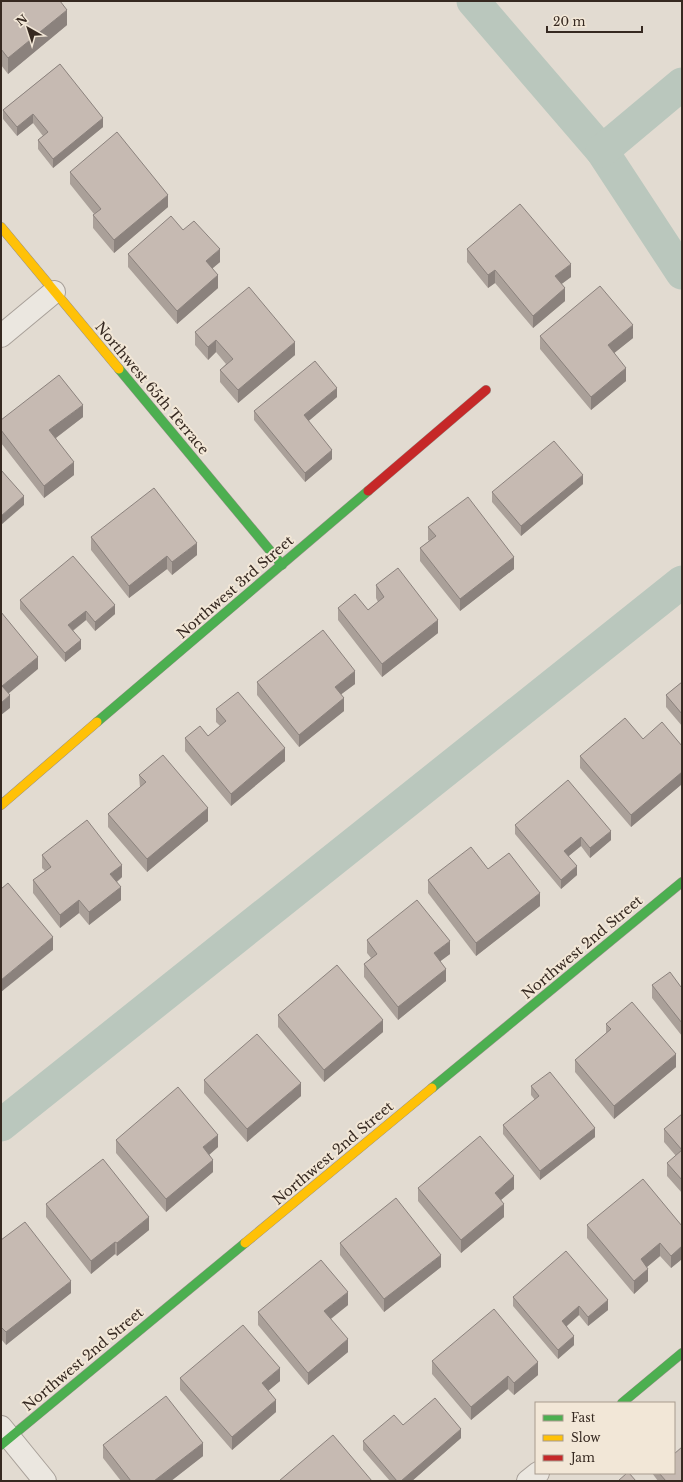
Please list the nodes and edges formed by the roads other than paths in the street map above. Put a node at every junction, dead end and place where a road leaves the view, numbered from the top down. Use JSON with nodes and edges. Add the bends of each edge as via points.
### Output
{"nodes":[{"id":1,"x":1,"y":227,"type":"edge"},
{"id":2,"x":54,"y":292,"type":"junction"},
{"id":3,"x":1,"y":336,"type":"edge"},
{"id":4,"x":486,"y":390,"type":"dead end"},
{"id":5,"x":282,"y":565,"type":"junction"},
{"id":6,"x":1,"y":805,"type":"edge"},
{"id":7,"x":682,"y":882,"type":"edge"},
{"id":8,"x":682,"y":1353,"type":"edge"},
{"id":9,"x":623,"y":1402,"type":"edge"},
{"id":10,"x":4,"y":1436,"type":"edge"},
{"id":11,"x":537,"y":1474,"type":"edge"},
{"id":12,"x":45,"y":1481,"type":"edge"},
{"id":13,"x":528,"y":1481,"type":"edge"}],
"edges":[{"from":1,"to":2,"type":"street","name":"Northwest 65th Terrace"},
{"from":2,"to":3,"type":"street"},
{"from":2,"to":5,"type":"street","name":"Northwest 65th Terrace"},
{"from":4,"to":5,"type":"street","name":"Northwest 3rd Street"},
{"from":5,"to":6,"type":"street","name":"Northwest 3rd Street"},
{"from":7,"to":10,"type":"street","name":"Northwest 2nd Street"},
{"from":8,"to":9,"type":"street"},
{"from":10,"to":12,"type":"street"},
{"from":11,"to":13,"type":"street"}]}
